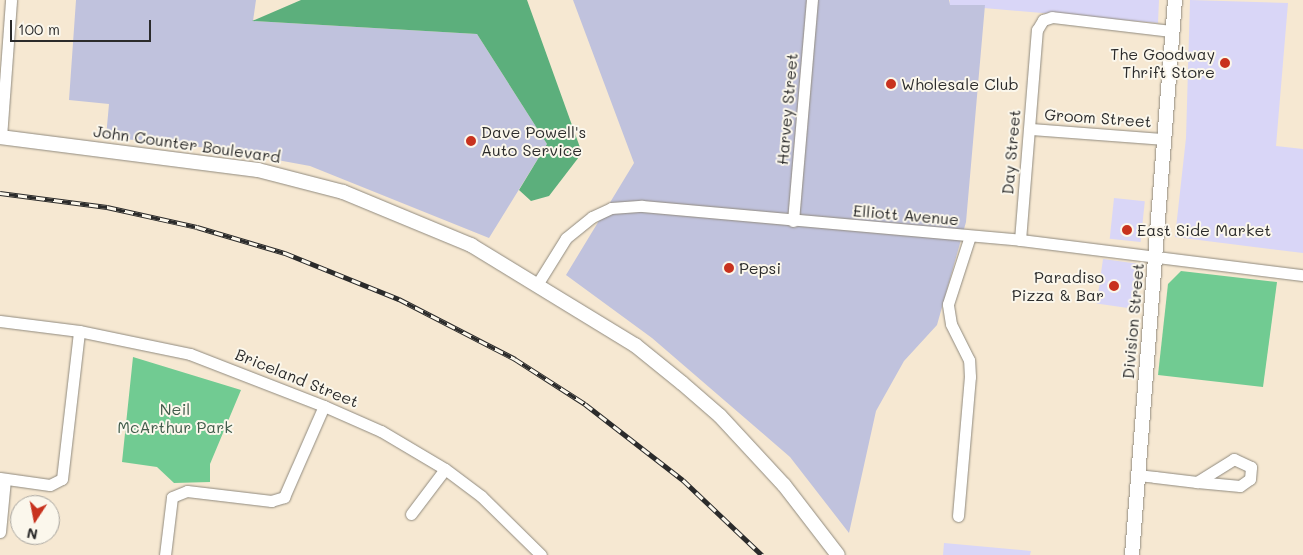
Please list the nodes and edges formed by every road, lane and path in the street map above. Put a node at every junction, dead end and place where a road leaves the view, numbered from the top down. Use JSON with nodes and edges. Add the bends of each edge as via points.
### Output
{"nodes":[{"id":1,"x":11,"y":0,"type":"edge"},
{"id":2,"x":812,"y":0,"type":"edge"},
{"id":3,"x":1175,"y":0,"type":"edge"},
{"id":4,"x":1172,"y":31,"type":"junction"},
{"id":5,"x":1030,"y":129,"type":"junction"},
{"id":6,"x":0,"y":137,"type":"edge"},
{"id":7,"x":1163,"y":139,"type":"junction"},
{"id":8,"x":793,"y":221,"type":"junction"},
{"id":9,"x":970,"y":236,"type":"junction"},
{"id":10,"x":1020,"y":240,"type":"junction"},
{"id":11,"x":1157,"y":256,"type":"junction"},
{"id":12,"x":1303,"y":275,"type":"edge"},
{"id":13,"x":538,"y":283,"type":"junction"},
{"id":14,"x":0,"y":321,"type":"edge"},
{"id":15,"x":79,"y":331,"type":"junction"},
{"id":16,"x":324,"y":406,"type":"junction"},
{"id":17,"x":445,"y":469,"type":"junction"},
{"id":18,"x":1137,"y":475,"type":"junction"},
{"id":19,"x":2,"y":479,"type":"edge"},
{"id":20,"x":1197,"y":482,"type":"dead end"},
{"id":21,"x":412,"y":514,"type":"dead end"},
{"id":22,"x":958,"y":516,"type":"dead end"},
{"id":23,"x":0,"y":532,"type":"edge"},
{"id":24,"x":165,"y":555,"type":"edge"},
{"id":25,"x":541,"y":555,"type":"edge"},
{"id":26,"x":838,"y":555,"type":"edge"},
{"id":27,"x":1132,"y":555,"type":"edge"}],
"edges":[{"from":1,"to":6,"type":"street"},
{"from":2,"to":8,"type":"street","name":"Harvey Street"},
{"from":3,"to":4,"type":"main road","name":"Division Street"},
{"from":4,"to":5,"type":"street","name":"Day Street","via":[[1052,17],[1043,20],[1037,30]]},
{"from":4,"to":7,"type":"main road","name":"Division Street"},
{"from":5,"to":7,"type":"street","name":"Groom Street"},
{"from":5,"to":10,"type":"street","name":"Day Street"},
{"from":6,"to":13,"type":"main road","name":"John Counter Boulevard","via":[[185,159],[304,181],[414,218]]},
{"from":7,"to":11,"type":"main road","name":"Division Street"},
{"from":8,"to":9,"type":"street","name":"Elliott Avenue"},
{"from":8,"to":13,"type":"street","name":"Elliott Avenue","via":[[642,206],[611,208],[566,238]]},
{"from":9,"to":10,"type":"street","name":"Elliott Avenue"},
{"from":9,"to":22,"type":"street","via":[[948,304],[951,324],[969,360],[970,377]]},
{"from":10,"to":11,"type":"street","name":"Elliott Avenue"},
{"from":11,"to":12,"type":"street","name":"Elliott Avenue"},
{"from":11,"to":18,"type":"main road","name":"Division Street"},
{"from":13,"to":26,"type":"main road","name":"John Counter Boulevard","via":[[635,345],[720,416],[784,485]]},
{"from":14,"to":15,"type":"street","name":"Briceland Street"},
{"from":15,"to":16,"type":"street","name":"Briceland Street","via":[[190,354]]},
{"from":15,"to":19,"type":"street","via":[[62,479],[50,485]]},
{"from":16,"to":17,"type":"street","name":"Briceland Street","via":[[381,431]]},
{"from":16,"to":24,"type":"street","via":[[284,497],[271,501],[187,491],[172,497]]},
{"from":17,"to":21,"type":"street"},
{"from":17,"to":25,"type":"street","name":"Briceland Street","via":[[481,496]]},
{"from":18,"to":20,"type":"street"},
{"from":18,"to":27,"type":"main road","name":"Division Street"},
{"from":19,"to":23,"type":"street"}]}
